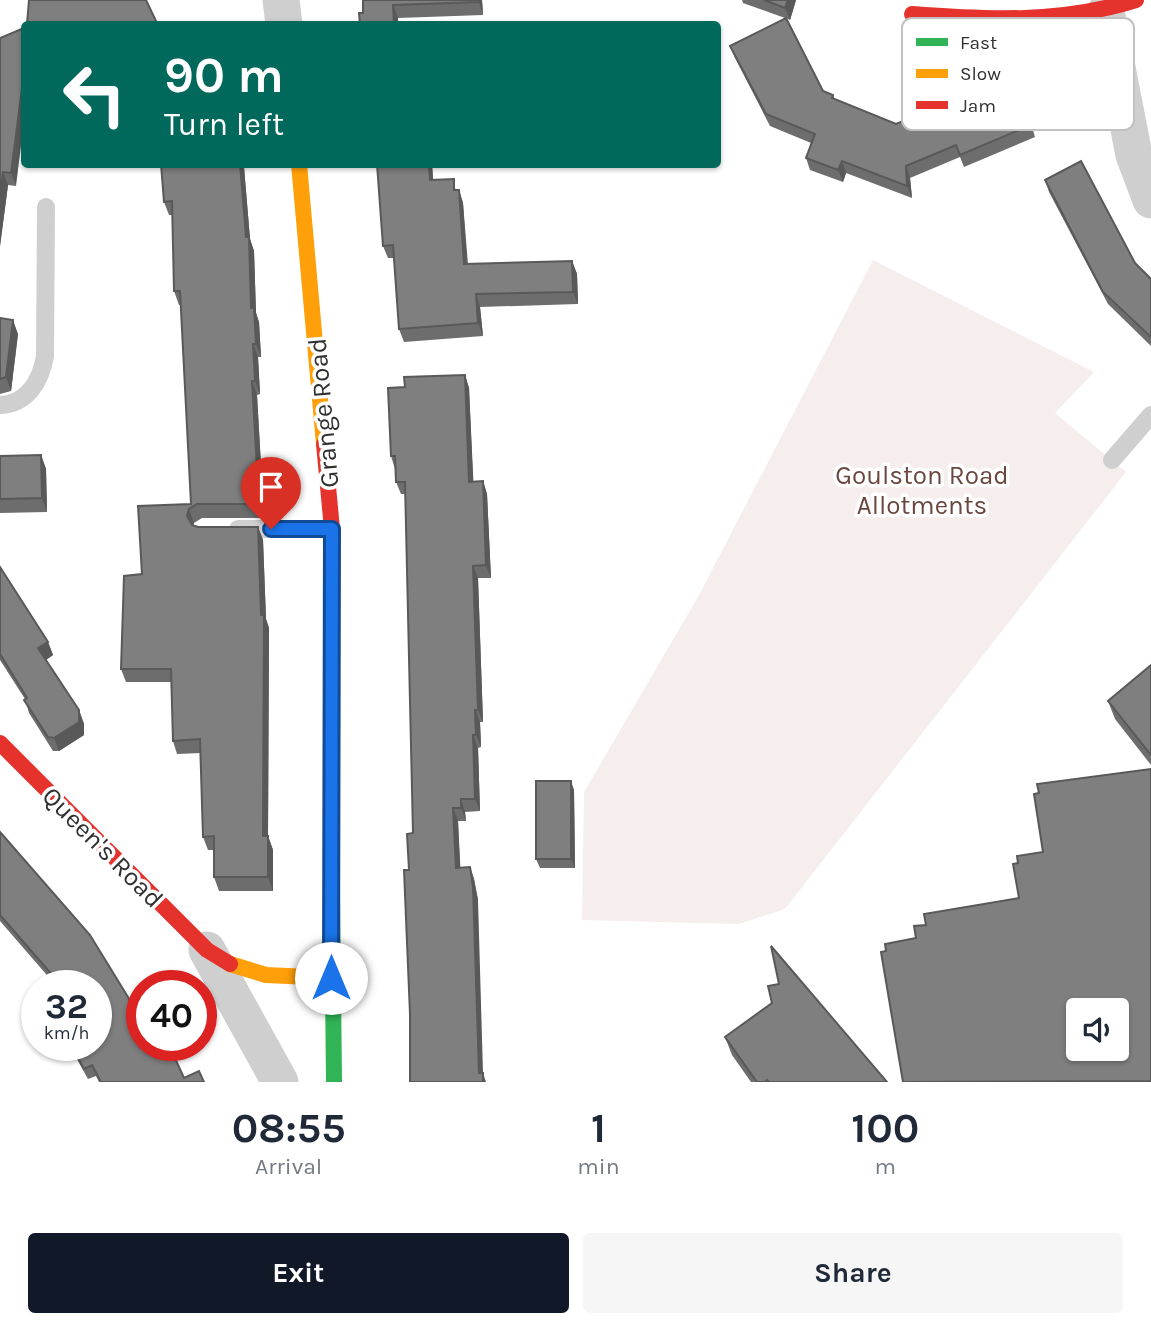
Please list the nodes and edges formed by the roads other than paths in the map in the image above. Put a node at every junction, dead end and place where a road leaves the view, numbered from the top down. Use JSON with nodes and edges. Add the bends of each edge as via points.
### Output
{"nodes":[{"id":1,"x":281,"y":0,"type":"edge"},
{"id":2,"x":1121,"y":5,"type":"edge"},
{"id":3,"x":912,"y":14,"type":"dead end"},
{"id":4,"x":966,"y":18,"type":"edge"},
{"id":5,"x":1028,"y":18,"type":"edge"},
{"id":6,"x":284,"y":21,"type":"edge"},
{"id":7,"x":1131,"y":130,"type":"edge"},
{"id":8,"x":299,"y":168,"type":"edge"},
{"id":9,"x":1151,"y":200,"type":"edge"},
{"id":10,"x":46,"y":207,"type":"dead end"},
{"id":11,"x":0,"y":405,"type":"edge"},
{"id":12,"x":1151,"y":415,"type":"edge"},
{"id":13,"x":1112,"y":460,"type":"dead end"},
{"id":14,"x":216,"y":529,"type":"edge"},
{"id":15,"x":332,"y":529,"type":"junction"},
{"id":16,"x":0,"y":743,"type":"edge"},
{"id":17,"x":207,"y":950,"type":"junction"},
{"id":18,"x":331,"y":978,"type":"junction"},
{"id":19,"x":280,"y":1082,"type":"edge"},
{"id":20,"x":334,"y":1082,"type":"edge"}],
"edges":[{"from":1,"to":6,"type":"street"},
{"from":2,"to":5,"type":"street"},
{"from":3,"to":4,"type":"street"},
{"from":7,"to":9,"type":"street","via":[[1133,155]]},
{"from":8,"to":15,"type":"street","name":"Grange Road"},
{"from":10,"to":11,"type":"lane","via":[[41,377],[11,405]]},
{"from":12,"to":13,"type":"lane"},
{"from":14,"to":15,"type":"lane"},
{"from":15,"to":18,"type":"street","name":"Grange Road"},
{"from":16,"to":17,"type":"street","name":"Queen's Road"},
{"from":17,"to":18,"type":"street","name":"Queen's Road","via":[[231,968],[254,975]]},
{"from":17,"to":19,"type":"street","name":"Queen's Road"},
{"from":18,"to":20,"type":"street","name":"Grange Road"}]}
